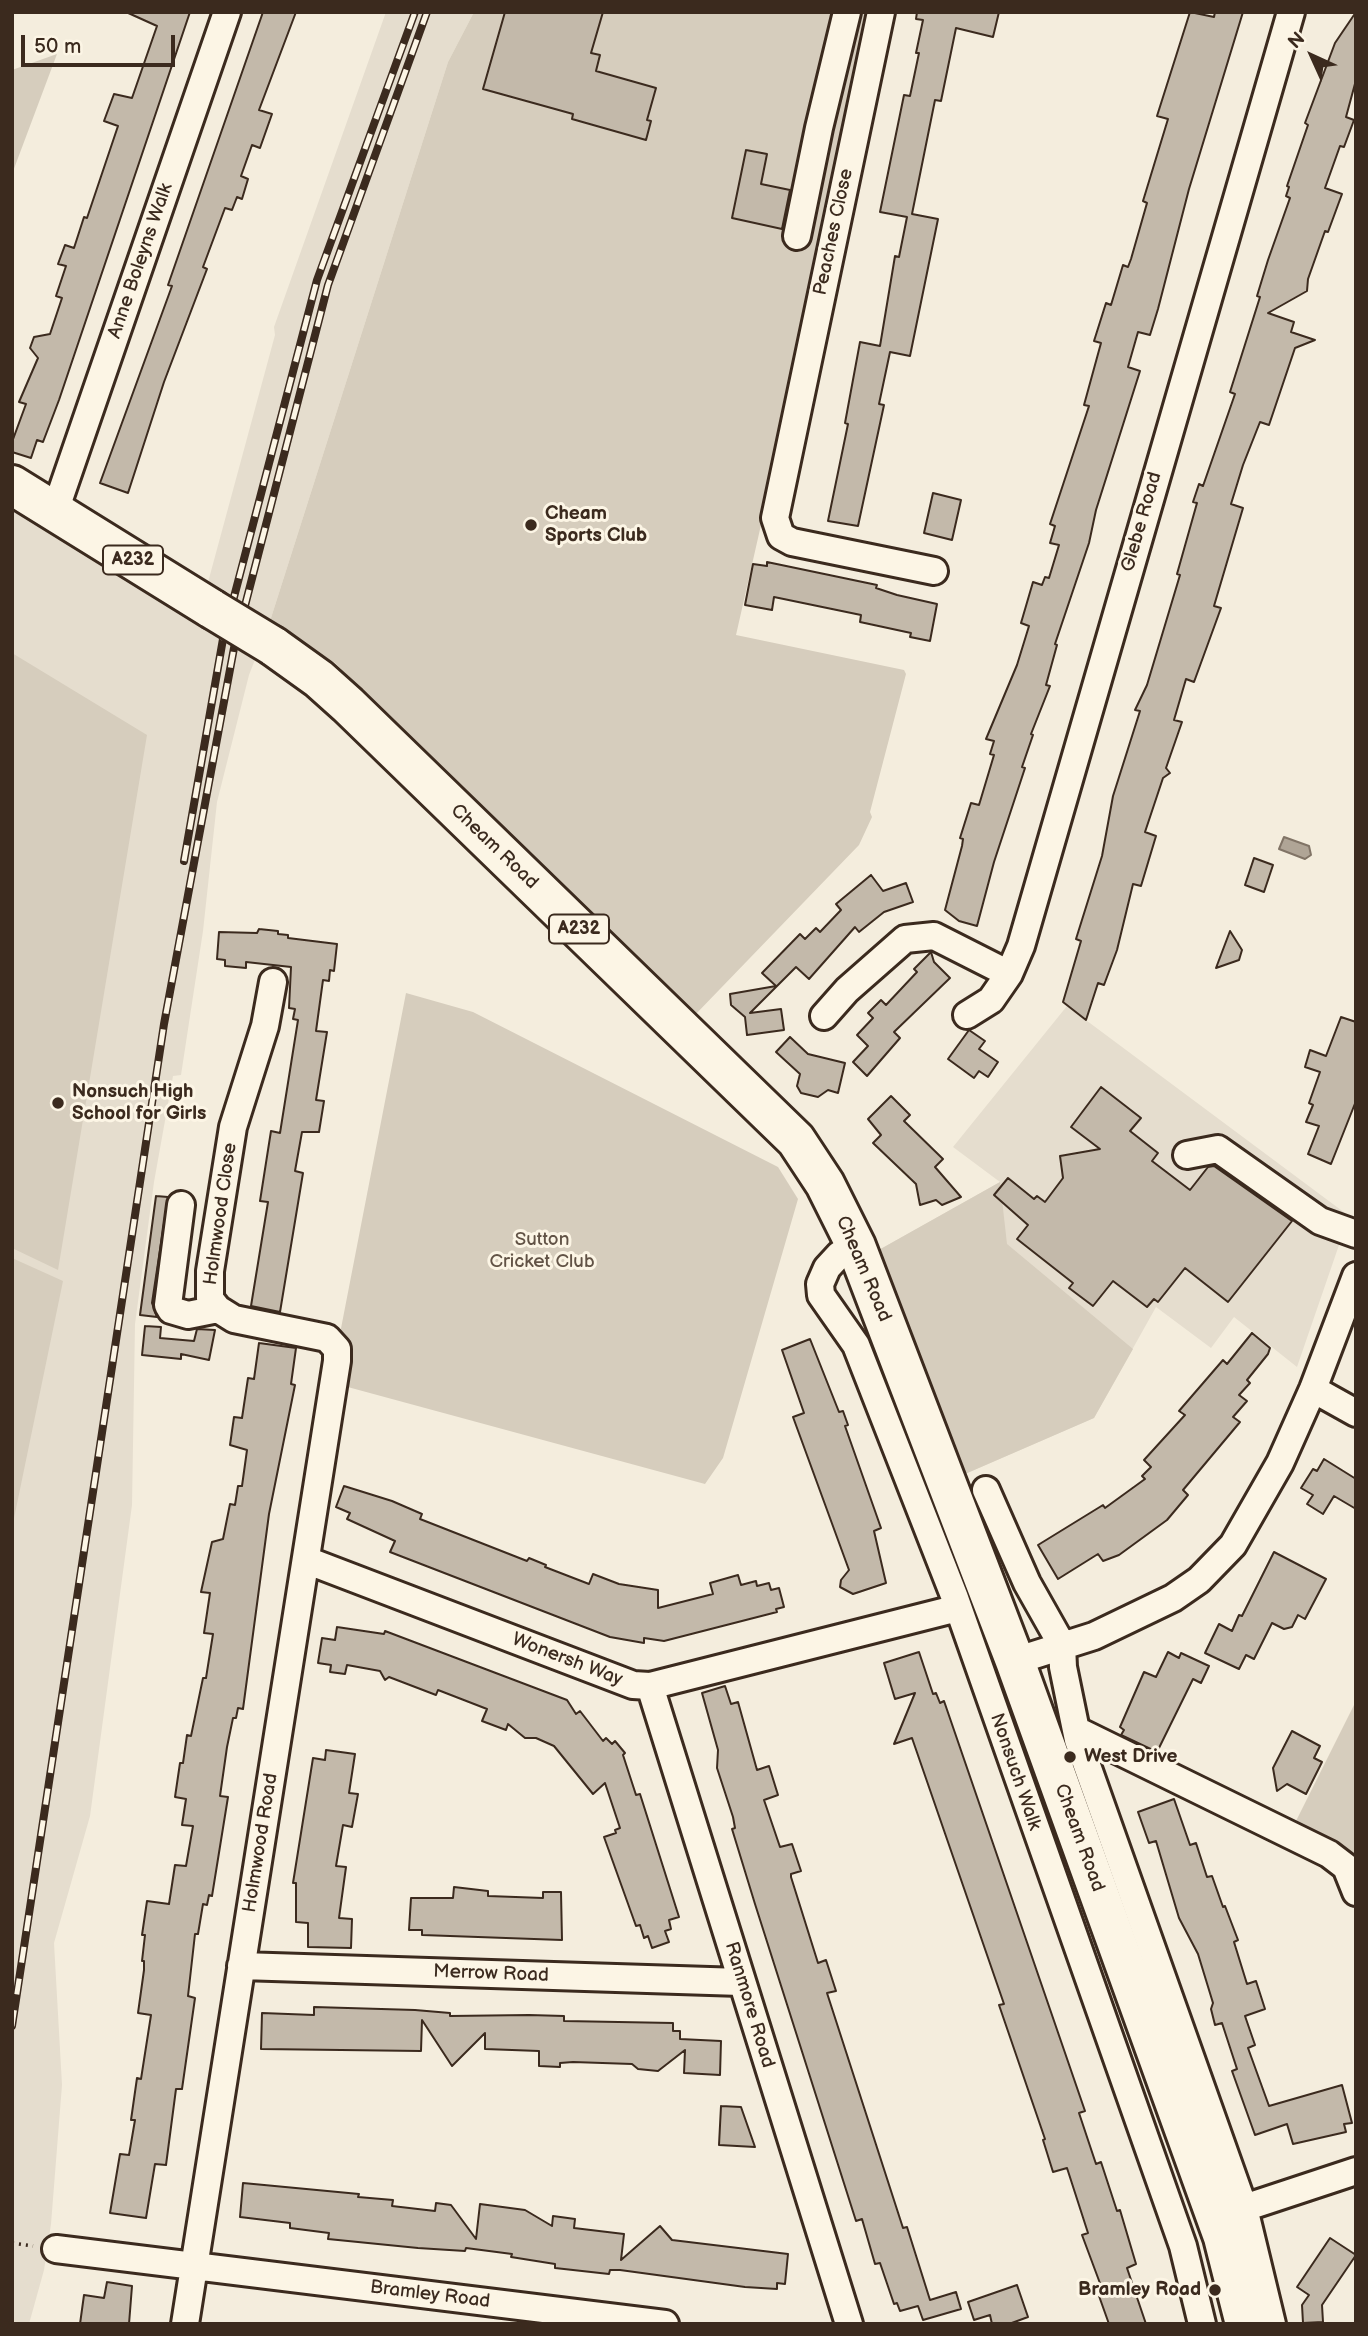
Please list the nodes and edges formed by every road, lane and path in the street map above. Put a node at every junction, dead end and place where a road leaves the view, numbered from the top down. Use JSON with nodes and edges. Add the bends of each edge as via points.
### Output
{"nodes":[{"id":1,"x":227,"y":12,"type":"edge"},
{"id":2,"x":847,"y":12,"type":"edge"},
{"id":3,"x":881,"y":12,"type":"edge"},
{"id":4,"x":1291,"y":12,"type":"edge"},
{"id":5,"x":797,"y":236,"type":"dead end"},
{"id":6,"x":12,"y":485,"type":"edge"},
{"id":7,"x":55,"y":510,"type":"junction"},
{"id":8,"x":934,"y":570,"type":"dead end"},
{"id":9,"x":1009,"y":974,"type":"junction"},
{"id":10,"x":273,"y":982,"type":"dead end"},
{"id":11,"x":967,"y":1015,"type":"dead end"},
{"id":12,"x":824,"y":1016,"type":"dead end"},
{"id":13,"x":1187,"y":1155,"type":"dead end"},
{"id":14,"x":181,"y":1205,"type":"dead end"},
{"id":15,"x":1356,"y":1234,"type":"edge"},
{"id":16,"x":856,"y":1246,"type":"junction"},
{"id":17,"x":1356,"y":1276,"type":"edge"},
{"id":18,"x":218,"y":1309,"type":"junction"},
{"id":19,"x":337,"y":1361,"type":"joint"},
{"id":20,"x":1314,"y":1389,"type":"junction"},
{"id":21,"x":1356,"y":1413,"type":"edge"},
{"id":22,"x":986,"y":1490,"type":"dead end"},
{"id":23,"x":306,"y":1560,"type":"junction"},
{"id":24,"x":958,"y":1608,"type":"junction"},
{"id":25,"x":1062,"y":1645,"type":"junction"},
{"id":26,"x":1015,"y":1661,"type":"junction"},
{"id":27,"x":650,"y":1686,"type":"junction"},
{"id":28,"x":1076,"y":1730,"type":"junction"},
{"id":29,"x":1356,"y":1892,"type":"edge"},
{"id":30,"x":241,"y":1966,"type":"junction"},
{"id":31,"x":741,"y":1982,"type":"junction"},
{"id":32,"x":1356,"y":2171,"type":"edge"},
{"id":33,"x":1244,"y":2208,"type":"junction"},
{"id":34,"x":56,"y":2249,"type":"dead end"},
{"id":35,"x":194,"y":2265,"type":"junction"},
{"id":36,"x":185,"y":2324,"type":"edge"},
{"id":37,"x":665,"y":2324,"type":"edge"},
{"id":38,"x":849,"y":2324,"type":"edge"},
{"id":39,"x":1202,"y":2324,"type":"edge"},
{"id":40,"x":1245,"y":2324,"type":"edge"},
{"id":41,"x":1272,"y":2324,"type":"edge"}],
"edges":[{"from":1,"to":7,"type":"street","name":"Anne Boleyns Walk"},
{"from":2,"to":5,"type":"street","via":[[799,169]]},
{"from":3,"to":8,"type":"street","name":"Peaches Close","via":[[798,455],[775,518],[781,536],[792,542]]},
{"from":4,"to":9,"type":"street","name":"Glebe Road","via":[[1021,946]]},
{"from":6,"to":7,"type":"highway","number":"A232"},
{"from":7,"to":16,"type":"highway","name":"Cheam Road","number":"A232","bridge":true,"via":[[273,646],[348,705],[796,1140],[825,1184]]},
{"from":9,"to":11,"type":"street","name":"Glebe Road","via":[[991,1000]]},
{"from":9,"to":12,"type":"street","via":[[934,936],[905,939]]},
{"from":10,"to":18,"type":"street","name":"Holmwood Close","via":[[265,1026],[233,1126],[208,1284],[210,1299]]},
{"from":13,"to":15,"type":"street","via":[[1218,1149],[1320,1220]]},
{"from":14,"to":18,"type":"street","via":[[168,1306],[188,1315]]},
{"from":16,"to":24,"type":"street","name":"Nonsuch Walk","via":[[827,1268],[821,1295],[856,1345]]},
{"from":16,"to":26,"type":"highway","name":"Cheam Road","number":"A232"},
{"from":17,"to":20,"type":"street"},
{"from":18,"to":19,"type":"street","name":"Holmwood Close","via":[[254,1326],[327,1338],[337,1349]]},
{"from":19,"to":23,"type":"street","name":"Holmwood Road"},
{"from":20,"to":21,"type":"street"},
{"from":20,"to":25,"type":"street","via":[[1280,1463],[1233,1545],[1215,1564],[1173,1598],[1094,1636]]},
{"from":22,"to":25,"type":"street","via":[[1027,1583]]},
{"from":23,"to":27,"type":"street","name":"Wonersh Way","via":[[633,1685]]},
{"from":23,"to":30,"type":"street","name":"Holmwood Road"},
{"from":24,"to":27,"type":"street","name":"Wonersh Way"},
{"from":24,"to":39,"type":"street","name":"Nonsuch Walk","via":[[1183,2246]]},
{"from":25,"to":26,"type":"street"},
{"from":25,"to":28,"type":"street"},
{"from":26,"to":40,"type":"highway","name":"Cheam Road","number":"A232","via":[[1223,2237]]},
{"from":27,"to":31,"type":"street","name":"Ranmore Road"},
{"from":28,"to":29,"type":"street","via":[[1340,1860]]},
{"from":28,"to":33,"type":"street"},
{"from":30,"to":31,"type":"street","name":"Merrow Road"},
{"from":30,"to":35,"type":"street","name":"Holmwood Road"},
{"from":31,"to":38,"type":"street","name":"Ranmore Road"},
{"from":32,"to":33,"type":"street"},
{"from":33,"to":41,"type":"street"},
{"from":34,"to":35,"type":"street","name":"Bramley Road"},
{"from":35,"to":36,"type":"street","name":"Holmwood Road"},
{"from":35,"to":37,"type":"street","name":"Bramley Road"}]}
